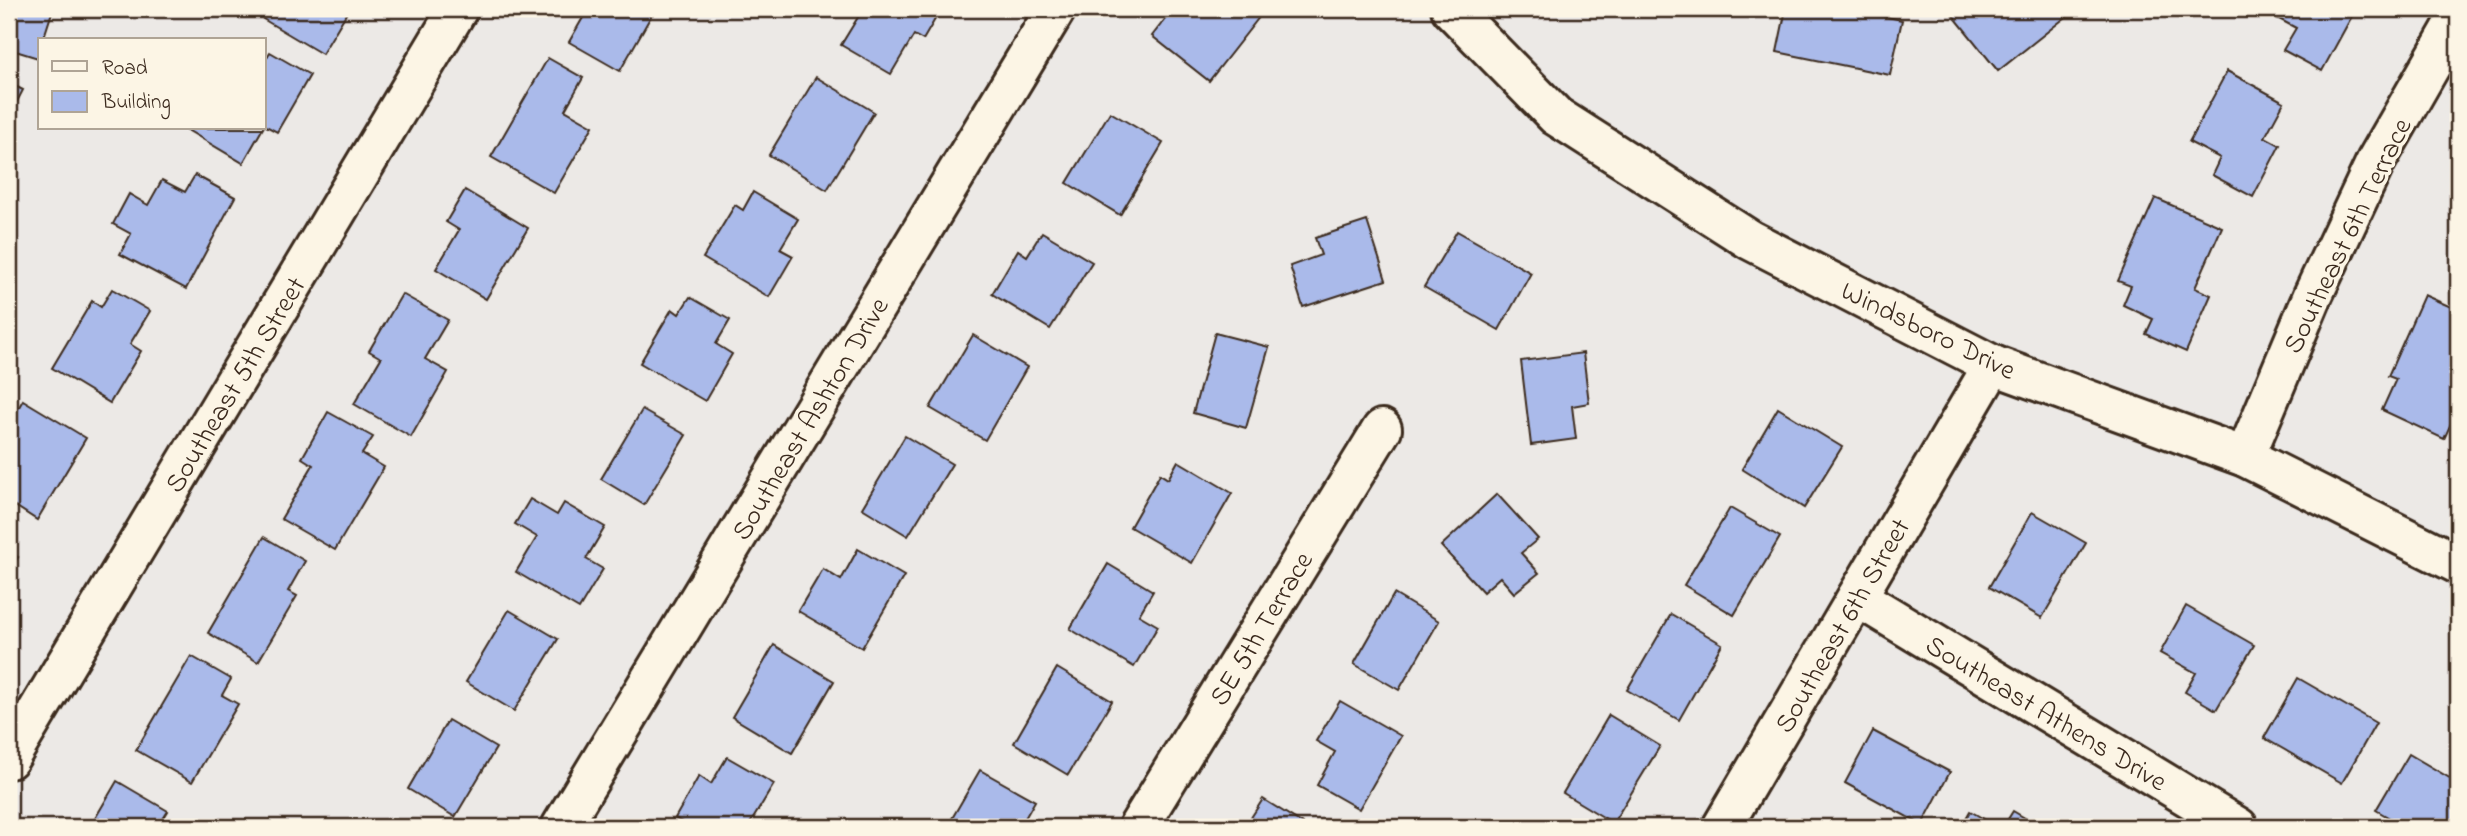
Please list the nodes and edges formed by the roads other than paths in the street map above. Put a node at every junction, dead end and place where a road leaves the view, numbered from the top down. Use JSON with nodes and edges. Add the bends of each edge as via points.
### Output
{"nodes":[{"id":1,"x":458,"y":9,"type":"edge"},
{"id":2,"x":1056,"y":9,"type":"edge"},
{"id":3,"x":1451,"y":9,"type":"edge"},
{"id":4,"x":2458,"y":18,"type":"edge"},
{"id":5,"x":1993,"y":365,"type":"junction"},
{"id":6,"x":1382,"y":429,"type":"dead end"},
{"id":7,"x":2245,"y":457,"type":"junction"},
{"id":8,"x":2458,"y":564,"type":"edge"},
{"id":9,"x":1857,"y":597,"type":"junction"},
{"id":10,"x":9,"y":759,"type":"edge"},
{"id":11,"x":561,"y":827,"type":"edge"},
{"id":12,"x":1138,"y":827,"type":"edge"},
{"id":13,"x":1722,"y":827,"type":"edge"},
{"id":14,"x":2238,"y":827,"type":"edge"}],
"edges":[{"from":1,"to":10,"type":"street","name":"Southeast 5th Street"},
{"from":2,"to":11,"type":"street","name":"Southeast Ashton Drive"},
{"from":3,"to":5,"type":"street","name":"Windsboro Drive","via":[[1556,116],[1749,240]]},
{"from":4,"to":7,"type":"street","name":"Southeast 6th Terrace","via":[[2376,161],[2307,307]]},
{"from":5,"to":7,"type":"street","name":"Windsboro Drive"},
{"from":5,"to":9,"type":"street","name":"Southeast 6th Street"},
{"from":6,"to":12,"type":"street","name":"SE 5th Terrace"},
{"from":7,"to":8,"type":"street","name":"Windsboro Drive"},
{"from":9,"to":13,"type":"street","name":"Southeast 6th Street"},
{"from":9,"to":14,"type":"street","name":"Southeast Athens Drive"}]}
